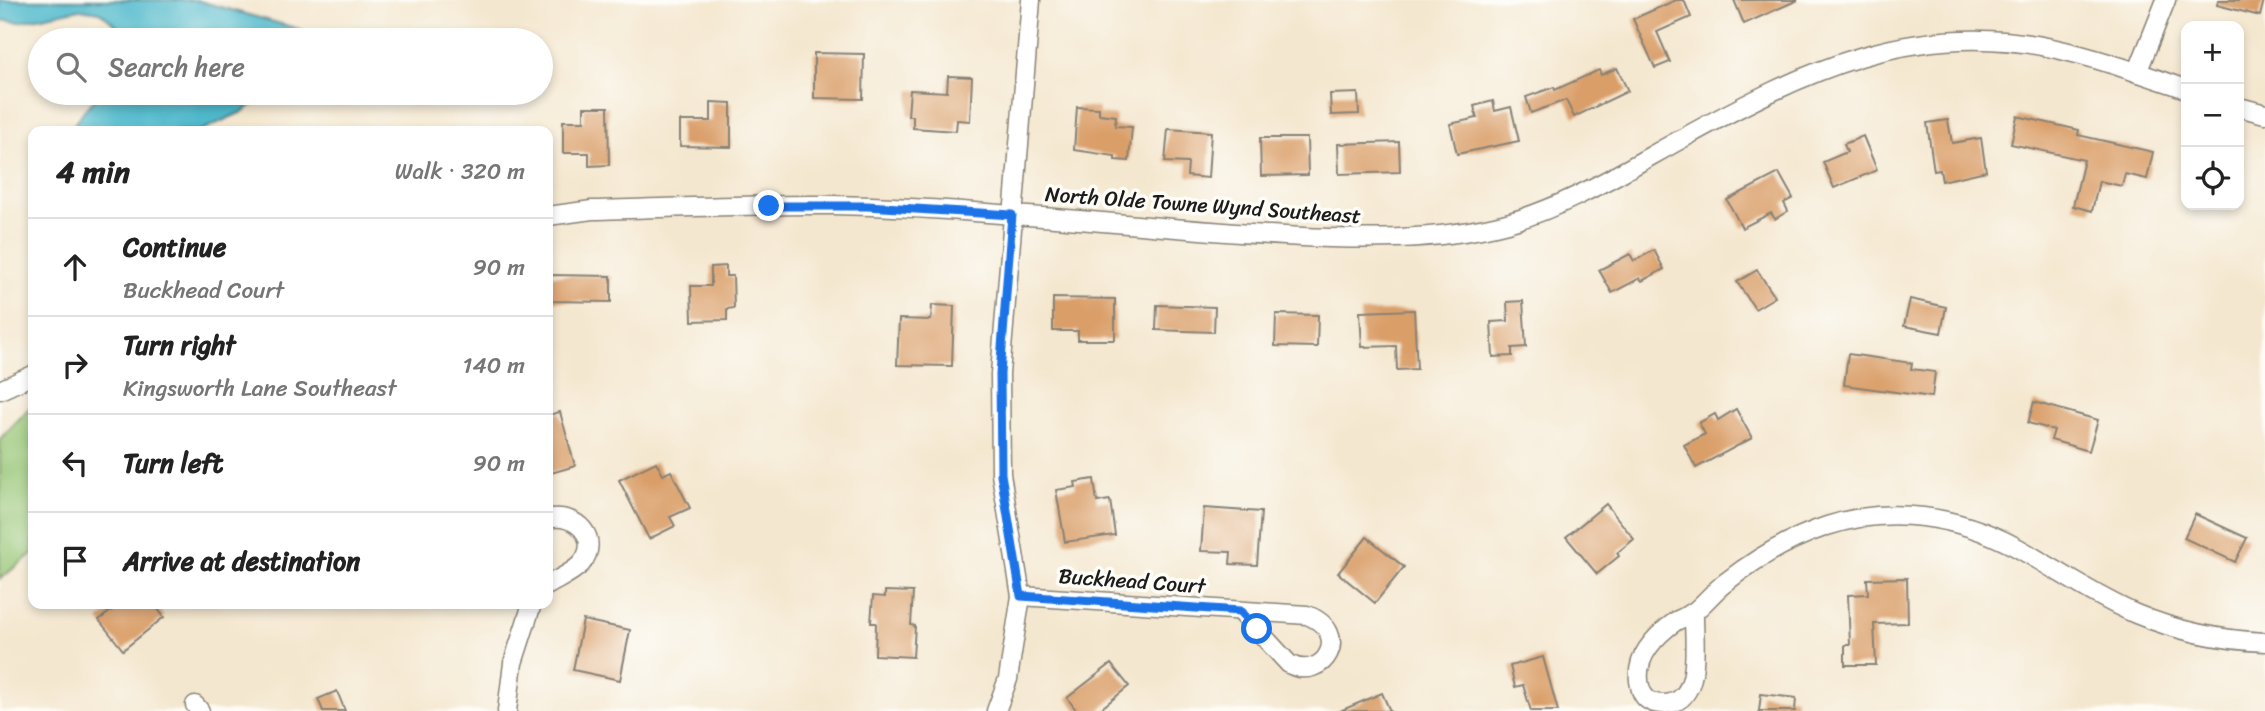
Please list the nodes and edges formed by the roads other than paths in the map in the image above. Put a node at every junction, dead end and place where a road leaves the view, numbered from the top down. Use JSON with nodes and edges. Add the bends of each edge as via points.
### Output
{"nodes":[{"id":1,"x":1031,"y":0,"type":"edge"},
{"id":2,"x":2166,"y":0,"type":"edge"},
{"id":3,"x":2137,"y":73,"type":"junction"},
{"id":4,"x":2181,"y":87,"type":"edge"},
{"id":5,"x":2244,"y":108,"type":"edge"},
{"id":6,"x":2265,"y":114,"type":"edge"},
{"id":7,"x":553,"y":215,"type":"edge"},
{"id":8,"x":1012,"y":215,"type":"junction"},
{"id":9,"x":28,"y":377,"type":"edge"},
{"id":10,"x":0,"y":390,"type":"edge"},
{"id":11,"x":553,"y":518,"type":"edge"},
{"id":12,"x":553,"y":582,"type":"edge"},
{"id":13,"x":1021,"y":596,"type":"junction"},
{"id":14,"x":530,"y":609,"type":"edge"},
{"id":15,"x":1240,"y":611,"type":"junction"},
{"id":16,"x":1694,"y":612,"type":"junction"},
{"id":17,"x":2265,"y":642,"type":"edge"},
{"id":18,"x":507,"y":711,"type":"edge"},
{"id":19,"x":996,"y":711,"type":"edge"}],
"edges":[{"from":1,"to":8,"type":"street"},
{"from":2,"to":3,"type":"street"},
{"from":3,"to":4,"type":"street","name":"North Olde Towne Wynd Southeast"},
{"from":3,"to":8,"type":"street","name":"North Olde Towne Wynd Southeast","via":[[2013,42],[1944,41],[1880,50],[1796,79],[1537,213],[1476,230],[1344,239]]},
{"from":5,"to":6,"type":"street"},
{"from":7,"to":8,"type":"street","name":"North Olde Towne Wynd Southeast","via":[[592,210],[827,205]]},
{"from":8,"to":13,"type":"street","via":[[1000,374],[1001,474]]},
{"from":9,"to":10,"type":"street"},
{"from":11,"to":12,"type":"street","via":[[575,521],[585,533],[588,548],[575,570]]},
{"from":13,"to":15,"type":"street","name":"Buckhead Court"},
{"from":13,"to":19,"type":"street","via":[[1008,679]]},
{"from":14,"to":18,"type":"street","via":[[513,663]]},
{"from":15,"to":15,"type":"street","name":"Buckhead Court","via":[[1307,615],[1318,620],[1331,638],[1326,656],[1306,670],[1289,664]]},
{"from":16,"to":16,"type":"street","via":[[1665,630],[1646,650],[1638,672],[1640,690],[1648,701],[1673,703],[1688,690],[1694,668]]},
{"from":16,"to":17,"type":"street","via":[[1727,581],[1802,536],[1866,516],[1910,515],[2014,546],[2116,605],[2156,622],[2221,638]]}]}
